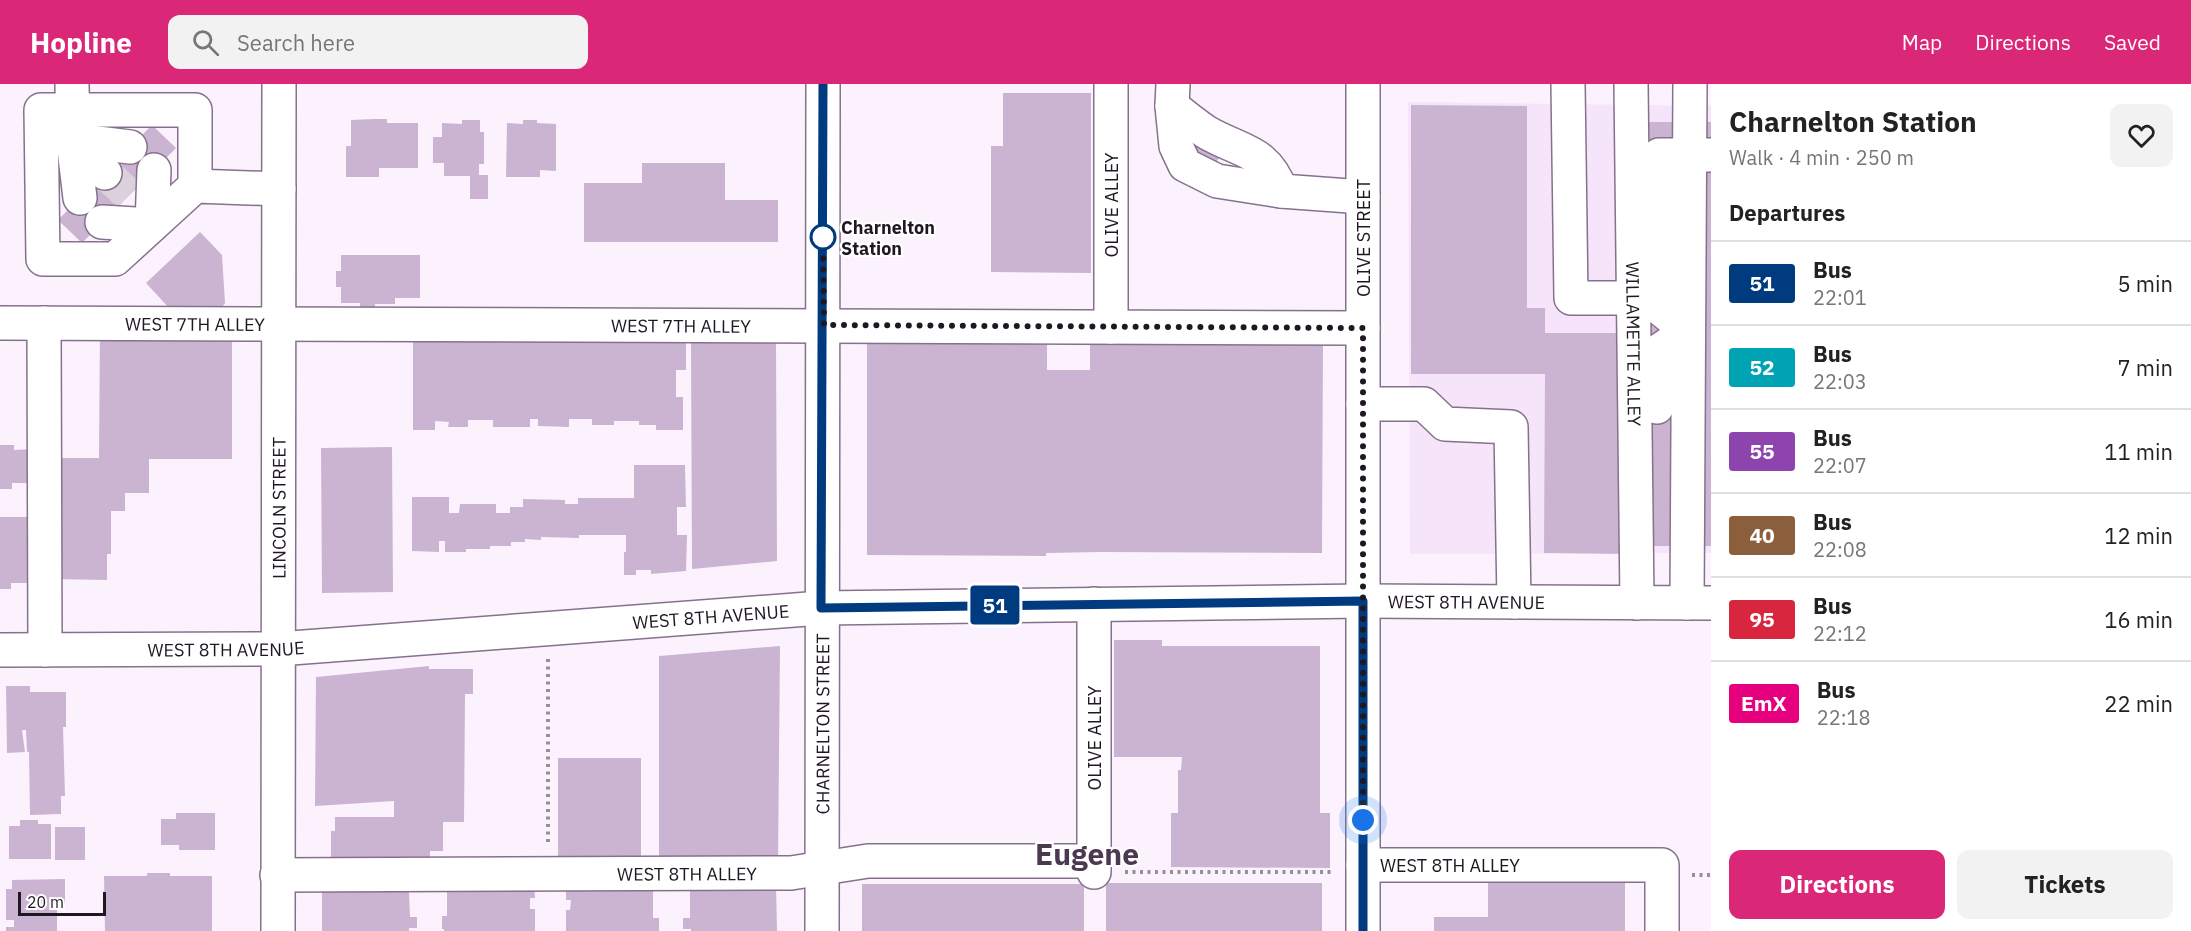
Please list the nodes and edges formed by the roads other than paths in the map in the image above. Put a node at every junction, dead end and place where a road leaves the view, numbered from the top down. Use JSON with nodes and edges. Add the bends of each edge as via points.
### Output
{"nodes":[{"id":1,"x":279,"y":84,"type":"edge"},
{"id":2,"x":823,"y":84,"type":"edge"},
{"id":3,"x":1111,"y":84,"type":"edge"},
{"id":4,"x":1363,"y":84,"type":"edge"},
{"id":5,"x":1568,"y":84,"type":"edge"},
{"id":6,"x":1631,"y":84,"type":"edge"},
{"id":7,"x":1689,"y":84,"type":"edge"},
{"id":8,"x":1172,"y":95,"type":"edge"},
{"id":9,"x":72,"y":111,"type":"edge"},
{"id":10,"x":130,"y":147,"type":"tunnel mouth"},
{"id":11,"x":1699,"y":155,"type":"edge"},
{"id":12,"x":154,"y":170,"type":"dead end"},
{"id":13,"x":105,"y":172,"type":"tunnel mouth"},
{"id":14,"x":195,"y":186,"type":"junction"},
{"id":15,"x":279,"y":189,"type":"junction"},
{"id":16,"x":129,"y":195,"type":"tunnel mouth"},
{"id":17,"x":1363,"y":197,"type":"junction"},
{"id":18,"x":80,"y":198,"type":"tunnel mouth"},
{"id":19,"x":102,"y":222,"type":"dead end"},
{"id":20,"x":153,"y":225,"type":"junction"},
{"id":21,"x":1633,"y":298,"type":"junction"},
{"id":22,"x":0,"y":322,"type":"edge"},
{"id":23,"x":44,"y":322,"type":"junction"},
{"id":24,"x":279,"y":323,"type":"junction"},
{"id":25,"x":824,"y":325,"type":"junction"},
{"id":26,"x":1111,"y":327,"type":"junction"},
{"id":27,"x":1363,"y":328,"type":"junction"},
{"id":28,"x":1363,"y":404,"type":"junction"},
{"id":29,"x":1699,"y":500,"type":"edge"},
{"id":30,"x":1363,"y":601,"type":"junction"},
{"id":31,"x":1514,"y":602,"type":"junction"},
{"id":32,"x":1637,"y":603,"type":"junction"},
{"id":33,"x":1699,"y":603,"type":"edge"},
{"id":34,"x":1094,"y":604,"type":"junction"},
{"id":35,"x":821,"y":608,"type":"junction"},
{"id":36,"x":278,"y":649,"type":"junction"},
{"id":37,"x":0,"y":650,"type":"edge"},
{"id":38,"x":45,"y":650,"type":"junction"},
{"id":39,"x":1363,"y":865,"type":"junction"},
{"id":40,"x":1094,"y":866,"type":"joint"},
{"id":41,"x":822,"y":869,"type":"junction"},
{"id":42,"x":278,"y":875,"type":"junction"},
{"id":43,"x":278,"y":931,"type":"edge"},
{"id":44,"x":822,"y":931,"type":"edge"},
{"id":45,"x":1363,"y":931,"type":"edge"},
{"id":46,"x":1662,"y":931,"type":"edge"}],
"edges":[{"from":1,"to":15,"type":"street","name":"LINCOLN STREET"},
{"from":2,"to":25,"type":"street","name":"CHARNELTON STREET"},
{"from":3,"to":26,"type":"street","name":"OLIVE ALLEY"},
{"from":4,"to":17,"type":"street","name":"OLIVE STREET"},
{"from":5,"to":21,"type":"street","via":[[1571,298]]},
{"from":6,"to":21,"type":"street","name":"WILLAMETTE ALLEY"},
{"from":7,"to":11,"type":"street"},
{"from":8,"to":17,"type":"street","via":[[1206,131],[1264,161],[1276,176],[1281,191]]},
{"from":9,"to":10,"type":"street"},
{"from":9,"to":13,"type":"street"},
{"from":9,"to":14,"type":"street","via":[[195,110]]},
{"from":9,"to":18,"type":"street"},
{"from":9,"to":20,"type":"street","via":[[41,110],[43,259],[115,259]]},
{"from":11,"to":29,"type":"street","via":[[1659,155],[1658,307],[1688,332],[1657,352],[1657,499]]},
{"from":12,"to":20,"type":"street"},
{"from":14,"to":15,"type":"street"},
{"from":14,"to":20,"type":"street"},
{"from":15,"to":24,"type":"street","name":"LINCOLN STREET"},
{"from":16,"to":20,"type":"street"},
{"from":17,"to":27,"type":"street","name":"OLIVE STREET"},
{"from":19,"to":20,"type":"street"},
{"from":21,"to":32,"type":"street","name":"WILLAMETTE ALLEY"},
{"from":22,"to":23,"type":"street","name":"WEST 7TH ALLEY"},
{"from":23,"to":24,"type":"street","name":"WEST 7TH ALLEY"},
{"from":23,"to":38,"type":"street"},
{"from":24,"to":25,"type":"street","name":"WEST 7TH ALLEY"},
{"from":24,"to":36,"type":"street","name":"LINCOLN STREET"},
{"from":25,"to":26,"type":"street","name":"WEST 7TH ALLEY"},
{"from":25,"to":35,"type":"street","name":"CHARNELTON STREET"},
{"from":26,"to":27,"type":"street","name":"WEST 7TH ALLEY"},
{"from":27,"to":28,"type":"street","name":"OLIVE STREET"},
{"from":28,"to":30,"type":"street","name":"OLIVE STREET"},
{"from":28,"to":31,"type":"street","via":[[1424,404],[1445,424],[1511,427]]},
{"from":29,"to":33,"type":"street"},
{"from":30,"to":31,"type":"street","name":"WEST 8TH AVENUE"},
{"from":30,"to":34,"type":"street","name":"WEST 8TH AVENUE"},
{"from":30,"to":39,"type":"street","name":"OLIVE STREET"},
{"from":31,"to":32,"type":"street","name":"WEST 8TH AVENUE"},
{"from":32,"to":33,"type":"street","name":"WEST 8TH AVENUE"},
{"from":34,"to":35,"type":"street","name":"WEST 8TH AVENUE"},
{"from":34,"to":40,"type":"street","name":"OLIVE ALLEY"},
{"from":35,"to":36,"type":"street","name":"WEST 8TH AVENUE"},
{"from":35,"to":41,"type":"street","name":"CHARNELTON STREET"},
{"from":36,"to":38,"type":"street","name":"WEST 8TH AVENUE"},
{"from":36,"to":42,"type":"street","name":"LINCOLN STREET"},
{"from":37,"to":38,"type":"street","name":"WEST 8TH AVENUE"},
{"from":39,"to":45,"type":"street","name":"OLIVE STREET"},
{"from":39,"to":46,"type":"street","name":"WEST 8TH ALLEY","via":[[1662,865]]},
{"from":40,"to":41,"type":"street","name":"WEST 8TH ALLEY","via":[[868,861]]},
{"from":41,"to":42,"type":"street","name":"WEST 8TH ALLEY","via":[[791,873]]},
{"from":41,"to":44,"type":"street","name":"CHARNELTON STREET"},
{"from":42,"to":43,"type":"street","name":"LINCOLN STREET"}]}
